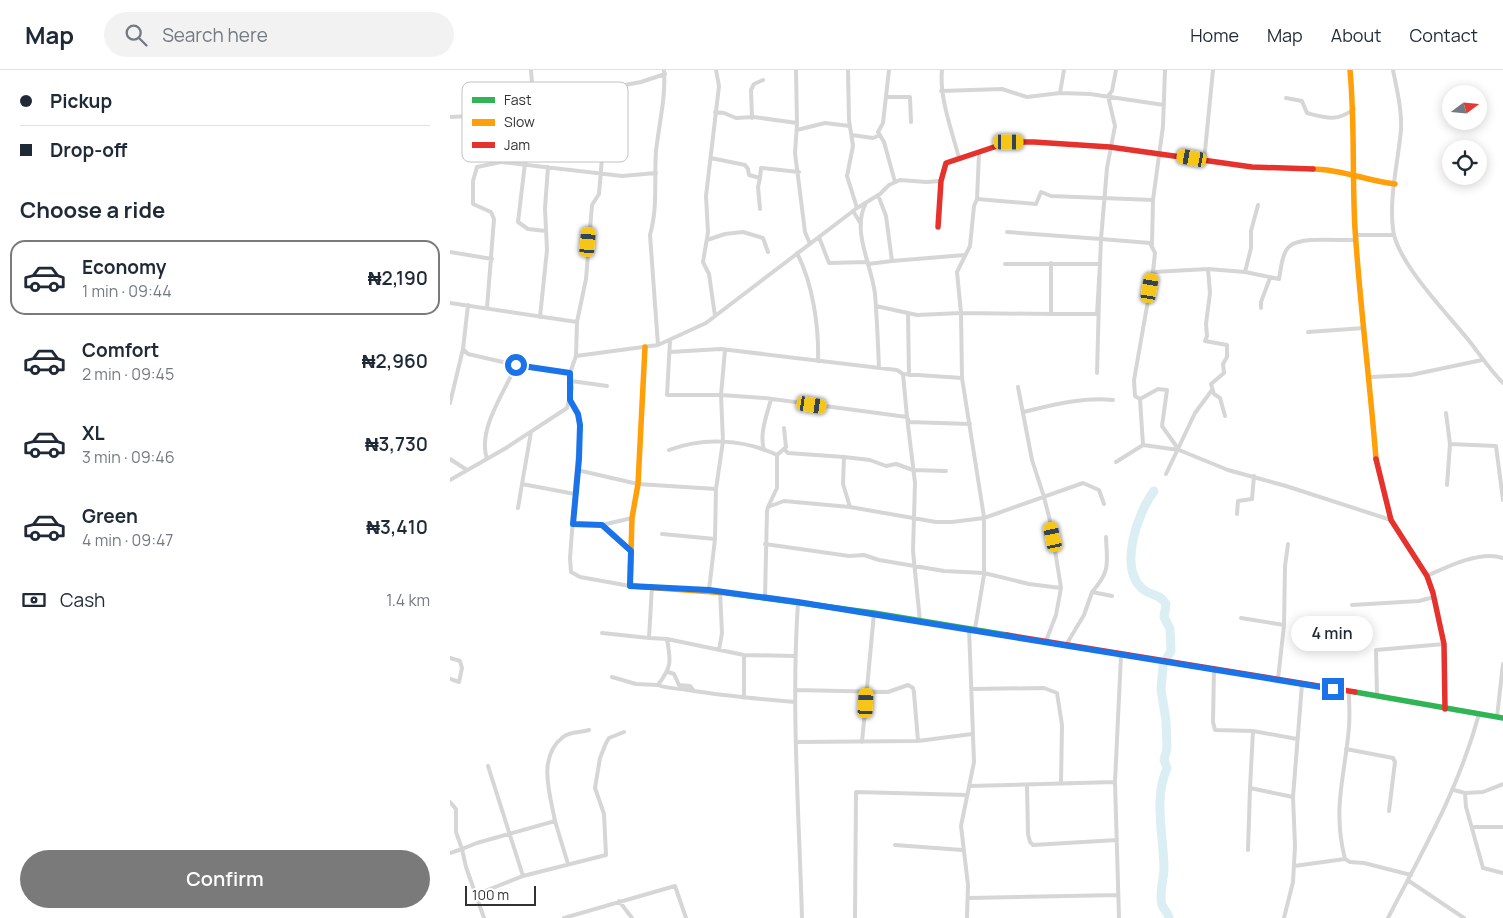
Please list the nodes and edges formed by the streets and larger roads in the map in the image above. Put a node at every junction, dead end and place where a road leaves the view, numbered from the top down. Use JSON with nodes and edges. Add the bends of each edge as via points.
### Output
{"nodes":[{"id":1,"x":716,"y":70,"type":"edge"},
{"id":2,"x":796,"y":70,"type":"edge"},
{"id":3,"x":848,"y":70,"type":"edge"},
{"id":4,"x":889,"y":70,"type":"edge"},
{"id":5,"x":942,"y":70,"type":"edge"},
{"id":6,"x":1064,"y":70,"type":"edge"},
{"id":7,"x":1116,"y":70,"type":"edge"},
{"id":8,"x":1165,"y":70,"type":"edge"},
{"id":9,"x":1213,"y":70,"type":"edge"},
{"id":10,"x":1350,"y":70,"type":"edge"},
{"id":11,"x":1393,"y":70,"type":"edge"},
{"id":12,"x":665,"y":72,"type":"edge"},
{"id":13,"x":763,"y":80,"type":"dead end"},
{"id":14,"x":628,"y":84,"type":"edge"},
{"id":15,"x":942,"y":91,"type":"junction"},
{"id":16,"x":1060,"y":93,"type":"junction"},
{"id":17,"x":1108,"y":96,"type":"junction"},
{"id":18,"x":887,"y":97,"type":"junction"},
{"id":19,"x":1286,"y":98,"type":"dead end"},
{"id":20,"x":1164,"y":105,"type":"junction"},
{"id":21,"x":1354,"y":110,"type":"junction"},
{"id":22,"x":715,"y":112,"type":"junction"},
{"id":23,"x":752,"y":118,"type":"junction"},
{"id":24,"x":911,"y":122,"type":"dead end"},
{"id":25,"x":797,"y":123,"type":"junction"},
{"id":26,"x":850,"y":126,"type":"junction"},
{"id":27,"x":797,"y":130,"type":"junction"},
{"id":28,"x":852,"y":135,"type":"junction"},
{"id":29,"x":880,"y":135,"type":"junction"},
{"id":30,"x":1110,"y":148,"type":"junction"},
{"id":31,"x":979,"y":153,"type":"junction"},
{"id":32,"x":1159,"y":154,"type":"junction"},
{"id":33,"x":711,"y":158,"type":"junction"},
{"id":34,"x":959,"y":158,"type":"junction"},
{"id":35,"x":1204,"y":160,"type":"junction"},
{"id":36,"x":526,"y":162,"type":"edge"},
{"id":37,"x":602,"y":162,"type":"edge"},
{"id":38,"x":525,"y":166,"type":"junction"},
{"id":39,"x":548,"y":168,"type":"junction"},
{"id":40,"x":799,"y":172,"type":"junction"},
{"id":41,"x":656,"y":173,"type":"junction"},
{"id":42,"x":602,"y":174,"type":"junction"},
{"id":43,"x":1352,"y":176,"type":"junction"},
{"id":44,"x":760,"y":178,"type":"junction"},
{"id":45,"x":941,"y":181,"type":"junction"},
{"id":46,"x":895,"y":182,"type":"junction"},
{"id":47,"x":1395,"y":184,"type":"junction"},
{"id":48,"x":878,"y":195,"type":"junction"},
{"id":49,"x":977,"y":199,"type":"junction"},
{"id":50,"x":1104,"y":199,"type":"junction"},
{"id":51,"x":1152,"y":200,"type":"junction"},
{"id":52,"x":866,"y":203,"type":"junction"},
{"id":53,"x":1258,"y":205,"type":"dead end"},
{"id":54,"x":857,"y":208,"type":"junction"},
{"id":55,"x":760,"y":209,"type":"dead end"},
{"id":56,"x":853,"y":212,"type":"junction"},
{"id":57,"x":861,"y":224,"type":"junction"},
{"id":58,"x":938,"y":227,"type":"dead end"},
{"id":59,"x":546,"y":231,"type":"junction"},
{"id":60,"x":1007,"y":232,"type":"dead end"},
{"id":61,"x":1394,"y":235,"type":"junction"},
{"id":62,"x":819,"y":237,"type":"junction"},
{"id":63,"x":1357,"y":238,"type":"junction"},
{"id":64,"x":1101,"y":239,"type":"junction"},
{"id":65,"x":707,"y":240,"type":"junction"},
{"id":66,"x":810,"y":244,"type":"junction"},
{"id":67,"x":1152,"y":245,"type":"junction"},
{"id":68,"x":450,"y":252,"type":"edge"},
{"id":69,"x":768,"y":252,"type":"dead end"},
{"id":70,"x":798,"y":253,"type":"junction"},
{"id":71,"x":965,"y":255,"type":"junction"},
{"id":72,"x":492,"y":259,"type":"junction"},
{"id":73,"x":892,"y":261,"type":"junction"},
{"id":74,"x":868,"y":263,"type":"junction"},
{"id":75,"x":1051,"y":263,"type":"junction"},
{"id":76,"x":1005,"y":264,"type":"dead end"},
{"id":77,"x":1100,"y":264,"type":"junction"},
{"id":78,"x":1208,"y":269,"type":"junction"},
{"id":79,"x":1153,"y":272,"type":"junction"},
{"id":80,"x":1245,"y":272,"type":"junction"},
{"id":81,"x":1270,"y":278,"type":"junction"},
{"id":82,"x":450,"y":302,"type":"edge"},
{"id":83,"x":468,"y":305,"type":"junction"},
{"id":84,"x":876,"y":306,"type":"junction"},
{"id":85,"x":487,"y":308,"type":"junction"},
{"id":86,"x":1261,"y":308,"type":"dead end"},
{"id":87,"x":961,"y":313,"type":"junction"},
{"id":88,"x":908,"y":314,"type":"junction"},
{"id":89,"x":1051,"y":314,"type":"junction"},
{"id":90,"x":715,"y":316,"type":"junction"},
{"id":91,"x":540,"y":317,"type":"junction"},
{"id":92,"x":577,"y":322,"type":"junction"},
{"id":93,"x":1364,"y":328,"type":"junction"},
{"id":94,"x":1308,"y":332,"type":"dead end"},
{"id":95,"x":670,"y":341,"type":"junction"},
{"id":96,"x":658,"y":346,"type":"junction"},
{"id":97,"x":645,"y":347,"type":"junction"},
{"id":98,"x":463,"y":349,"type":"junction"},
{"id":99,"x":725,"y":350,"type":"junction"},
{"id":100,"x":670,"y":352,"type":"junction"},
{"id":101,"x":576,"y":356,"type":"junction"},
{"id":102,"x":1482,"y":360,"type":"junction"},
{"id":103,"x":818,"y":361,"type":"junction"},
{"id":104,"x":516,"y":365,"type":"junction"},
{"id":105,"x":879,"y":368,"type":"junction"},
{"id":106,"x":570,"y":373,"type":"junction"},
{"id":107,"x":1097,"y":373,"type":"dead end"},
{"id":108,"x":903,"y":374,"type":"junction"},
{"id":109,"x":909,"y":375,"type":"junction"},
{"id":110,"x":1370,"y":377,"type":"junction"},
{"id":111,"x":962,"y":378,"type":"junction"},
{"id":112,"x":571,"y":381,"type":"junction"},
{"id":113,"x":1503,"y":383,"type":"edge"},
{"id":114,"x":607,"y":386,"type":"dead end"},
{"id":115,"x":1018,"y":387,"type":"dead end"},
{"id":116,"x":1212,"y":390,"type":"junction"},
{"id":117,"x":721,"y":395,"type":"junction"},
{"id":118,"x":771,"y":399,"type":"junction"},
{"id":119,"x":1140,"y":399,"type":"junction"},
{"id":120,"x":570,"y":400,"type":"junction"},
{"id":121,"x":1113,"y":400,"type":"dead end"},
{"id":122,"x":450,"y":403,"type":"edge"},
{"id":123,"x":1023,"y":412,"type":"junction"},
{"id":124,"x":1446,"y":413,"type":"dead end"},
{"id":125,"x":1225,"y":416,"type":"dead end"},
{"id":126,"x":907,"y":417,"type":"junction"},
{"id":127,"x":970,"y":424,"type":"junction"},
{"id":128,"x":784,"y":428,"type":"dead end"},
{"id":129,"x":532,"y":431,"type":"junction"},
{"id":130,"x":723,"y":441,"type":"junction"},
{"id":131,"x":1450,"y":444,"type":"junction"},
{"id":132,"x":1143,"y":445,"type":"junction"},
{"id":133,"x":669,"y":450,"type":"dead end"},
{"id":134,"x":764,"y":450,"type":"junction"},
{"id":135,"x":785,"y":450,"type":"junction"},
{"id":136,"x":1179,"y":450,"type":"junction"},
{"id":137,"x":777,"y":455,"type":"junction"},
{"id":138,"x":844,"y":457,"type":"junction"},
{"id":139,"x":450,"y":459,"type":"edge"},
{"id":140,"x":487,"y":459,"type":"junction"},
{"id":141,"x":1116,"y":462,"type":"dead end"},
{"id":142,"x":467,"y":470,"type":"junction"},
{"id":143,"x":577,"y":470,"type":"junction"},
{"id":144,"x":913,"y":470,"type":"junction"},
{"id":145,"x":946,"y":471,"type":"dead end"},
{"id":146,"x":1166,"y":474,"type":"dead end"},
{"id":147,"x":1254,"y":476,"type":"junction"},
{"id":148,"x":450,"y":480,"type":"edge"},
{"id":149,"x":522,"y":484,"type":"junction"},
{"id":150,"x":638,"y":484,"type":"junction"},
{"id":151,"x":1448,"y":485,"type":"dead end"},
{"id":152,"x":716,"y":488,"type":"junction"},
{"id":153,"x":575,"y":494,"type":"junction"},
{"id":154,"x":1044,"y":497,"type":"junction"},
{"id":155,"x":1503,"y":500,"type":"edge"},
{"id":156,"x":1104,"y":504,"type":"dead end"},
{"id":157,"x":768,"y":507,"type":"junction"},
{"id":158,"x":850,"y":507,"type":"junction"},
{"id":159,"x":518,"y":508,"type":"dead end"},
{"id":160,"x":1237,"y":514,"type":"dead end"},
{"id":161,"x":913,"y":517,"type":"junction"},
{"id":162,"x":632,"y":518,"type":"junction"},
{"id":163,"x":984,"y":518,"type":"junction"},
{"id":164,"x":1390,"y":520,"type":"junction"},
{"id":165,"x":573,"y":524,"type":"junction"},
{"id":166,"x":602,"y":525,"type":"junction"},
{"id":167,"x":662,"y":534,"type":"dead end"},
{"id":168,"x":1106,"y":537,"type":"dead end"},
{"id":169,"x":715,"y":539,"type":"junction"},
{"id":170,"x":765,"y":544,"type":"junction"},
{"id":171,"x":1288,"y":544,"type":"dead end"},
{"id":172,"x":631,"y":551,"type":"junction"},
{"id":173,"x":1503,"y":558,"type":"edge"},
{"id":174,"x":914,"y":565,"type":"junction"},
{"id":175,"x":984,"y":573,"type":"junction"},
{"id":176,"x":1427,"y":576,"type":"junction"},
{"id":177,"x":630,"y":586,"type":"junction"},
{"id":178,"x":652,"y":586,"type":"junction"},
{"id":179,"x":1061,"y":588,"type":"junction"},
{"id":180,"x":709,"y":590,"type":"junction"},
{"id":181,"x":720,"y":591,"type":"junction"},
{"id":182,"x":1092,"y":592,"type":"junction"},
{"id":183,"x":1112,"y":596,"type":"dead end"},
{"id":184,"x":765,"y":597,"type":"junction"},
{"id":185,"x":1434,"y":597,"type":"junction"},
{"id":186,"x":798,"y":602,"type":"junction"},
{"id":187,"x":1352,"y":605,"type":"dead end"},
{"id":188,"x":874,"y":613,"type":"junction"},
{"id":189,"x":1242,"y":618,"type":"dead end"},
{"id":190,"x":920,"y":621,"type":"junction"},
{"id":191,"x":1284,"y":625,"type":"junction"},
{"id":192,"x":972,"y":629,"type":"junction"},
{"id":193,"x":602,"y":633,"type":"dead end"},
{"id":194,"x":649,"y":638,"type":"junction"},
{"id":195,"x":667,"y":639,"type":"junction"},
{"id":196,"x":1046,"y":642,"type":"junction"},
{"id":197,"x":1444,"y":644,"type":"junction"},
{"id":198,"x":1066,"y":645,"type":"junction"},
{"id":199,"x":719,"y":650,"type":"junction"},
{"id":200,"x":744,"y":655,"type":"junction"},
{"id":201,"x":1120,"y":655,"type":"junction"},
{"id":202,"x":794,"y":656,"type":"junction"},
{"id":203,"x":450,"y":658,"type":"edge"},
{"id":204,"x":1503,"y":664,"type":"edge"},
{"id":205,"x":1214,"y":668,"type":"junction"},
{"id":206,"x":668,"y":672,"type":"junction"},
{"id":207,"x":1503,"y":674,"type":"edge"},
{"id":208,"x":612,"y":677,"type":"dead end"},
{"id":209,"x":450,"y":679,"type":"edge"},
{"id":210,"x":1278,"y":679,"type":"junction"},
{"id":211,"x":1302,"y":684,"type":"junction"},
{"id":212,"x":658,"y":685,"type":"junction"},
{"id":213,"x":972,"y":688,"type":"junction"},
{"id":214,"x":796,"y":690,"type":"junction"},
{"id":215,"x":866,"y":690,"type":"junction"},
{"id":216,"x":694,"y":691,"type":"junction"},
{"id":217,"x":1349,"y":692,"type":"junction"},
{"id":218,"x":1377,"y":697,"type":"junction"},
{"id":219,"x":744,"y":698,"type":"junction"},
{"id":220,"x":795,"y":702,"type":"junction"},
{"id":221,"x":1445,"y":709,"type":"junction"},
{"id":222,"x":1479,"y":714,"type":"junction"},
{"id":223,"x":1500,"y":718,"type":"edge"},
{"id":224,"x":589,"y":730,"type":"dead end"},
{"id":225,"x":1253,"y":731,"type":"junction"},
{"id":226,"x":624,"y":732,"type":"dead end"},
{"id":227,"x":972,"y":734,"type":"junction"},
{"id":228,"x":1297,"y":739,"type":"junction"},
{"id":229,"x":918,"y":741,"type":"junction"},
{"id":230,"x":796,"y":742,"type":"junction"},
{"id":231,"x":862,"y":742,"type":"junction"},
{"id":232,"x":1346,"y":749,"type":"junction"},
{"id":233,"x":488,"y":766,"type":"dead end"},
{"id":234,"x":1061,"y":782,"type":"junction"},
{"id":235,"x":1115,"y":782,"type":"junction"},
{"id":236,"x":1027,"y":784,"type":"junction"},
{"id":237,"x":1503,"y":784,"type":"edge"},
{"id":238,"x":970,"y":786,"type":"junction"},
{"id":239,"x":1250,"y":788,"type":"junction"},
{"id":240,"x":1454,"y":790,"type":"junction"},
{"id":241,"x":1465,"y":793,"type":"junction"},
{"id":242,"x":967,"y":794,"type":"junction"},
{"id":243,"x":1293,"y":797,"type":"junction"},
{"id":244,"x":450,"y":802,"type":"edge"},
{"id":245,"x":1388,"y":811,"type":"dead end"},
{"id":246,"x":555,"y":821,"type":"junction"},
{"id":247,"x":1503,"y":826,"type":"edge"},
{"id":248,"x":1472,"y":827,"type":"junction"},
{"id":249,"x":510,"y":834,"type":"junction"},
{"id":250,"x":1117,"y":840,"type":"junction"},
{"id":251,"x":895,"y":845,"type":"dead end"},
{"id":252,"x":462,"y":849,"type":"junction"},
{"id":253,"x":962,"y":850,"type":"junction"},
{"id":254,"x":1248,"y":850,"type":"dead end"},
{"id":255,"x":450,"y":853,"type":"edge"},
{"id":256,"x":1345,"y":858,"type":"junction"},
{"id":257,"x":568,"y":864,"type":"junction"},
{"id":258,"x":1294,"y":866,"type":"junction"},
{"id":259,"x":1503,"y":873,"type":"edge"},
{"id":260,"x":523,"y":876,"type":"junction"},
{"id":261,"x":1411,"y":876,"type":"junction"},
{"id":262,"x":1409,"y":881,"type":"junction"},
{"id":263,"x":475,"y":895,"type":"junction"},
{"id":264,"x":1118,"y":895,"type":"junction"},
{"id":265,"x":968,"y":898,"type":"junction"},
{"id":266,"x":618,"y":901,"type":"junction"},
{"id":267,"x":484,"y":918,"type":"edge"},
{"id":268,"x":564,"y":918,"type":"edge"},
{"id":269,"x":632,"y":918,"type":"edge"},
{"id":270,"x":686,"y":918,"type":"edge"},
{"id":271,"x":802,"y":918,"type":"edge"},
{"id":272,"x":855,"y":918,"type":"edge"},
{"id":273,"x":968,"y":918,"type":"edge"},
{"id":274,"x":1119,"y":918,"type":"edge"},
{"id":275,"x":1284,"y":918,"type":"edge"},
{"id":276,"x":1388,"y":918,"type":"edge"},
{"id":277,"x":1464,"y":918,"type":"edge"}],
"edges":[{"from":1,"to":22,"type":"street","via":[[719,86]]},
{"from":2,"to":25,"type":"street"},
{"from":3,"to":26,"type":"street"},
{"from":4,"to":18,"type":"street"},
{"from":5,"to":15,"type":"street"},
{"from":6,"to":16,"type":"street"},
{"from":7,"to":17,"type":"street"},
{"from":8,"to":20,"type":"street"},
{"from":9,"to":35,"type":"street"},
{"from":10,"to":21,"type":"street"},
{"from":11,"to":47,"type":"street","via":[[1401,130]]},
{"from":12,"to":14,"type":"street"},
{"from":12,"to":41,"type":"street"},
{"from":13,"to":23,"type":"street","via":[[750,90]]},
{"from":15,"to":16,"type":"street","via":[[1002,89],[1027,97]]},
{"from":15,"to":34,"type":"street"},
{"from":16,"to":17,"type":"street"},
{"from":17,"to":20,"type":"street"},
{"from":17,"to":30,"type":"street","via":[[1116,126]]},
{"from":18,"to":24,"type":"street","via":[[910,97]]},
{"from":18,"to":29,"type":"street","via":[[883,123],[878,132]]},
{"from":19,"to":21,"type":"street","via":[[1302,101],[1307,113],[1333,119]]},
{"from":20,"to":32,"type":"street"},
{"from":21,"to":43,"type":"street"},
{"from":22,"to":23,"type":"street","via":[[736,118]]},
{"from":22,"to":33,"type":"street"},
{"from":23,"to":25,"type":"street"},
{"from":25,"to":27,"type":"street"},
{"from":26,"to":27,"type":"street","via":[[825,123]]},
{"from":26,"to":28,"type":"street"},
{"from":27,"to":40,"type":"street","via":[[795,153]]},
{"from":28,"to":29,"type":"street","via":[[873,138]]},
{"from":28,"to":54,"type":"street","via":[[847,176]]},
{"from":29,"to":46,"type":"street"},
{"from":30,"to":31,"type":"street","via":[[1009,142]]},
{"from":30,"to":32,"type":"street"},
{"from":30,"to":50,"type":"street"},
{"from":31,"to":34,"type":"street"},
{"from":31,"to":49,"type":"street"},
{"from":32,"to":35,"type":"street"},
{"from":32,"to":51,"type":"street"},
{"from":33,"to":44,"type":"street","via":[[745,166],[748,175]]},
{"from":33,"to":65,"type":"street","via":[[706,196]]},
{"from":34,"to":45,"type":"street","via":[[946,163]]},
{"from":35,"to":43,"type":"street","via":[[1252,167],[1328,170]]},
{"from":36,"to":38,"type":"street"},
{"from":37,"to":42,"type":"street"},
{"from":38,"to":39,"type":"street"},
{"from":38,"to":59,"type":"street","via":[[518,222],[528,229]]},
{"from":38,"to":72,"type":"street","via":[[501,162],[478,167],[474,176],[473,204],[491,212],[494,219]]},
{"from":39,"to":42,"type":"street"},
{"from":39,"to":59,"type":"street"},
{"from":40,"to":44,"type":"street","via":[[761,168]]},
{"from":40,"to":66,"type":"street","via":[[805,232]]},
{"from":41,"to":42,"type":"street","via":[[637,176]]},
{"from":41,"to":96,"type":"street","via":[[654,220],[650,235]]},
{"from":42,"to":92,"type":"street","via":[[599,194],[592,205],[586,279]]},
{"from":43,"to":47,"type":"street"},
{"from":43,"to":63,"type":"street"},
{"from":44,"to":55,"type":"street"},
{"from":45,"to":46,"type":"street"},
{"from":45,"to":58,"type":"street"},
{"from":46,"to":48,"type":"street"},
{"from":47,"to":61,"type":"street"},
{"from":48,"to":52,"type":"street"},
{"from":48,"to":73,"type":"street","via":[[886,216]]},
{"from":49,"to":50,"type":"street","via":[[1036,204],[1041,192],[1051,196]]},
{"from":49,"to":71,"type":"street","via":[[972,238]]},
{"from":50,"to":51,"type":"street"},
{"from":50,"to":64,"type":"street"},
{"from":51,"to":67,"type":"street"},
{"from":52,"to":54,"type":"street"},
{"from":52,"to":57,"type":"street","via":[[862,209]]},
{"from":53,"to":80,"type":"street"},
{"from":54,"to":56,"type":"street"},
{"from":56,"to":57,"type":"street"},
{"from":56,"to":62,"type":"street"},
{"from":57,"to":74,"type":"street"},
{"from":59,"to":91,"type":"street"},
{"from":60,"to":64,"type":"street"},
{"from":61,"to":63,"type":"street"},
{"from":61,"to":102,"type":"street","via":[[1411,267]]},
{"from":62,"to":66,"type":"street"},
{"from":62,"to":74,"type":"street","via":[[830,262]]},
{"from":63,"to":81,"type":"street","via":[[1294,243],[1284,254],[1279,279]]},
{"from":63,"to":93,"type":"street","via":[[1358,284]]},
{"from":64,"to":67,"type":"street","via":[[1148,242]]},
{"from":64,"to":77,"type":"street"},
{"from":65,"to":69,"type":"street","via":[[725,234],[751,234],[763,238]]},
{"from":65,"to":90,"type":"street","via":[[703,262],[709,274]]},
{"from":66,"to":70,"type":"street"},
{"from":67,"to":79,"type":"street","via":[[1155,253]]},
{"from":68,"to":72,"type":"street"},
{"from":70,"to":90,"type":"street"},
{"from":70,"to":103,"type":"street","via":[[817,317]]},
{"from":71,"to":73,"type":"street"},
{"from":71,"to":87,"type":"street","via":[[957,272]]},
{"from":72,"to":85,"type":"street"},
{"from":73,"to":74,"type":"street"},
{"from":74,"to":84,"type":"street"},
{"from":75,"to":76,"type":"street"},
{"from":75,"to":77,"type":"street"},
{"from":75,"to":89,"type":"street"},
{"from":77,"to":89,"type":"street","via":[[1097,314]]},
{"from":77,"to":107,"type":"street"},
{"from":78,"to":79,"type":"street"},
{"from":78,"to":80,"type":"street"},
{"from":78,"to":116,"type":"street","via":[[1210,293],[1204,340],[1227,345],[1227,357],[1222,364],[1224,373],[1211,384]]},
{"from":79,"to":119,"type":"street","via":[[1134,385],[1135,396]]},
{"from":80,"to":81,"type":"street"},
{"from":81,"to":86,"type":"street"},
{"from":82,"to":83,"type":"street"},
{"from":83,"to":85,"type":"street"},
{"from":83,"to":98,"type":"street"},
{"from":84,"to":88,"type":"street"},
{"from":84,"to":105,"type":"street"},
{"from":85,"to":91,"type":"street"},
{"from":87,"to":88,"type":"street"},
{"from":87,"to":89,"type":"street"},
{"from":87,"to":111,"type":"street"},
{"from":88,"to":109,"type":"street"},
{"from":90,"to":95,"type":"street"},
{"from":91,"to":92,"type":"street"},
{"from":92,"to":101,"type":"street"},
{"from":93,"to":94,"type":"street"},
{"from":93,"to":110,"type":"street"},
{"from":95,"to":96,"type":"street"},
{"from":95,"to":100,"type":"street"},
{"from":96,"to":97,"type":"street"},
{"from":97,"to":101,"type":"street"},
{"from":97,"to":150,"type":"street"},
{"from":98,"to":104,"type":"street","via":[[468,354]]},
{"from":98,"to":122,"type":"street"},
{"from":99,"to":100,"type":"street"},
{"from":99,"to":103,"type":"street"},
{"from":99,"to":117,"type":"street"},
{"from":100,"to":117,"type":"street","via":[[667,395]]},
{"from":101,"to":106,"type":"street"},
{"from":102,"to":110,"type":"street","via":[[1411,375]]},
{"from":102,"to":113,"type":"street"},
{"from":103,"to":105,"type":"street"},
{"from":104,"to":106,"type":"street"},
{"from":104,"to":140,"type":"street","via":[[488,427],[484,447]]},
{"from":105,"to":108,"type":"street"},
{"from":106,"to":112,"type":"street"},
{"from":108,"to":109,"type":"street"},
{"from":108,"to":126,"type":"street"},
{"from":109,"to":111,"type":"street"},
{"from":110,"to":164,"type":"street","via":[[1377,468]]},
{"from":111,"to":127,"type":"street"},
{"from":112,"to":114,"type":"street"},
{"from":112,"to":120,"type":"street"},
{"from":115,"to":123,"type":"street"},
{"from":116,"to":125,"type":"street","via":[[1220,398]]},
{"from":116,"to":136,"type":"street","via":[[1195,413]]},
{"from":117,"to":118,"type":"street"},
{"from":117,"to":130,"type":"street"},
{"from":118,"to":126,"type":"street"},
{"from":118,"to":134,"type":"street","via":[[762,431]]},
{"from":119,"to":132,"type":"street"},
{"from":119,"to":136,"type":"street","via":[[1158,389],[1167,390],[1162,426]]},
{"from":120,"to":129,"type":"street","via":[[563,412]]},
{"from":120,"to":143,"type":"street","via":[[580,425]]},
{"from":121,"to":123,"type":"street","via":[[1073,401]]},
{"from":123,"to":154,"type":"street","via":[[1032,460]]},
{"from":124,"to":131,"type":"street"},
{"from":126,"to":127,"type":"street","via":[[909,422]]},
{"from":126,"to":144,"type":"street"},
{"from":127,"to":163,"type":"street"},
{"from":128,"to":135,"type":"street"},
{"from":129,"to":140,"type":"street"},
{"from":129,"to":149,"type":"street"},
{"from":130,"to":133,"type":"street","via":[[689,442]]},
{"from":130,"to":134,"type":"street"},
{"from":130,"to":152,"type":"street"},
{"from":131,"to":151,"type":"street"},
{"from":131,"to":155,"type":"street","via":[[1496,446]]},
{"from":132,"to":136,"type":"street"},
{"from":132,"to":141,"type":"street"},
{"from":134,"to":137,"type":"street"},
{"from":135,"to":137,"type":"street"},
{"from":135,"to":138,"type":"street","via":[[788,453]]},
{"from":136,"to":146,"type":"street"},
{"from":136,"to":147,"type":"street","via":[[1228,470]]},
{"from":137,"to":157,"type":"street","via":[[777,488]]},
{"from":138,"to":144,"type":"street","via":[[870,460],[886,466],[896,464]]},
{"from":138,"to":158,"type":"street","via":[[843,484]]},
{"from":139,"to":142,"type":"street"},
{"from":140,"to":142,"type":"street"},
{"from":142,"to":148,"type":"street"},
{"from":143,"to":150,"type":"street"},
{"from":143,"to":153,"type":"street"},
{"from":144,"to":145,"type":"street"},
{"from":144,"to":161,"type":"street"},
{"from":147,"to":160,"type":"street","via":[[1252,499],[1238,501]]},
{"from":147,"to":164,"type":"street"},
{"from":149,"to":153,"type":"street"},
{"from":149,"to":159,"type":"street"},
{"from":150,"to":152,"type":"street"},
{"from":150,"to":162,"type":"street"},
{"from":152,"to":169,"type":"street"},
{"from":153,"to":165,"type":"street"},
{"from":154,"to":156,"type":"street","via":[[1083,483],[1099,490]]},
{"from":154,"to":163,"type":"street"},
{"from":154,"to":179,"type":"street"},
{"from":157,"to":158,"type":"street","via":[[784,501]]},
{"from":157,"to":170,"type":"street"},
{"from":158,"to":161,"type":"street"},
{"from":161,"to":163,"type":"street","via":[[945,522]]},
{"from":161,"to":174,"type":"street"},
{"from":162,"to":166,"type":"street"},
{"from":162,"to":172,"type":"street"},
{"from":163,"to":175,"type":"street"},
{"from":164,"to":176,"type":"street"},
{"from":165,"to":166,"type":"street"},
{"from":165,"to":177,"type":"street","via":[[571,572],[580,577]]},
{"from":166,"to":172,"type":"street"},
{"from":167,"to":169,"type":"street"},
{"from":168,"to":182,"type":"street","via":[[1107,569],[1104,579]]},
{"from":169,"to":180,"type":"street"},
{"from":170,"to":174,"type":"street","via":[[849,556],[864,555]]},
{"from":170,"to":184,"type":"street"},
{"from":171,"to":191,"type":"street"},
{"from":172,"to":177,"type":"street"},
{"from":173,"to":176,"type":"street","via":[[1493,556],[1462,561]]},
{"from":174,"to":175,"type":"street","via":[[944,571]]},
{"from":174,"to":190,"type":"street"},
{"from":175,"to":179,"type":"street"},
{"from":175,"to":192,"type":"street"},
{"from":176,"to":185,"type":"street"},
{"from":177,"to":178,"type":"street"},
{"from":178,"to":180,"type":"street"},
{"from":178,"to":194,"type":"street"},
{"from":179,"to":196,"type":"street"},
{"from":180,"to":181,"type":"street"},
{"from":181,"to":184,"type":"street"},
{"from":181,"to":199,"type":"street","via":[[722,633]]},
{"from":182,"to":183,"type":"street"},
{"from":182,"to":198,"type":"street","via":[[1084,615]]},
{"from":184,"to":186,"type":"street"},
{"from":185,"to":187,"type":"street"},
{"from":185,"to":197,"type":"street"},
{"from":186,"to":188,"type":"street"},
{"from":186,"to":202,"type":"street"},
{"from":188,"to":190,"type":"street"},
{"from":188,"to":215,"type":"street"},
{"from":189,"to":191,"type":"street"},
{"from":190,"to":192,"type":"street"},
{"from":191,"to":210,"type":"street"},
{"from":192,"to":196,"type":"street"},
{"from":192,"to":213,"type":"street"},
{"from":193,"to":194,"type":"street"},
{"from":194,"to":195,"type":"street"},
{"from":195,"to":199,"type":"street"},
{"from":195,"to":206,"type":"street","via":[[671,650]]},
{"from":196,"to":198,"type":"street"},
{"from":197,"to":218,"type":"street","via":[[1376,650]]},
{"from":197,"to":221,"type":"street"},
{"from":198,"to":201,"type":"street"},
{"from":199,"to":200,"type":"street"},
{"from":200,"to":202,"type":"street"},
{"from":200,"to":219,"type":"street"},
{"from":201,"to":205,"type":"street"},
{"from":201,"to":235,"type":"street"},
{"from":202,"to":214,"type":"street"},
{"from":203,"to":209,"type":"street","via":[[460,662],[462,668],[459,682]]},
{"from":204,"to":207,"type":"street"},
{"from":205,"to":210,"type":"street"},
{"from":205,"to":225,"type":"street","via":[[1213,726],[1216,730]]},
{"from":206,"to":212,"type":"street"},
{"from":206,"to":216,"type":"street","via":[[674,674],[679,685],[690,686]]},
{"from":207,"to":223,"type":"street"},
{"from":208,"to":212,"type":"street","via":[[636,684]]},
{"from":210,"to":211,"type":"street"},
{"from":211,"to":217,"type":"street"},
{"from":211,"to":228,"type":"street"},
{"from":212,"to":216,"type":"street"},
{"from":213,"to":227,"type":"street"},
{"from":213,"to":234,"type":"street","via":[[1044,688],[1057,693],[1062,724]]},
{"from":214,"to":215,"type":"street"},
{"from":214,"to":220,"type":"street"},
{"from":215,"to":229,"type":"street","via":[[888,692],[908,685],[913,688]]},
{"from":215,"to":231,"type":"street"},
{"from":216,"to":219,"type":"street"},
{"from":217,"to":218,"type":"street"},
{"from":217,"to":232,"type":"street"},
{"from":218,"to":221,"type":"street"},
{"from":219,"to":220,"type":"street"},
{"from":220,"to":230,"type":"street"},
{"from":221,"to":222,"type":"street"},
{"from":222,"to":223,"type":"street"},
{"from":222,"to":240,"type":"street"},
{"from":224,"to":246,"type":"street","via":[[563,737],[550,752],[547,771]]},
{"from":225,"to":228,"type":"street"},
{"from":225,"to":239,"type":"street"},
{"from":226,"to":257,"type":"street","via":[[609,738],[606,743],[595,788],[604,814],[606,853]]},
{"from":227,"to":229,"type":"street"},
{"from":227,"to":238,"type":"street","via":[[974,762]]},
{"from":228,"to":243,"type":"street"},
{"from":229,"to":231,"type":"street"},
{"from":230,"to":231,"type":"street"},
{"from":230,"to":271,"type":"street"},
{"from":232,"to":245,"type":"street","via":[[1393,758]]},
{"from":232,"to":256,"type":"street","via":[[1338,804]]},
{"from":233,"to":249,"type":"street"},
{"from":234,"to":235,"type":"street"},
{"from":234,"to":236,"type":"street"},
{"from":235,"to":250,"type":"street"},
{"from":236,"to":238,"type":"street"},
{"from":236,"to":250,"type":"street","via":[[1028,834],[1034,845]]},
{"from":237,"to":241,"type":"street","via":[[1483,792]]},
{"from":238,"to":242,"type":"street"},
{"from":239,"to":243,"type":"street"},
{"from":239,"to":254,"type":"street"},
{"from":240,"to":241,"type":"street"},
{"from":240,"to":261,"type":"street"},
{"from":241,"to":248,"type":"street"},
{"from":242,"to":253,"type":"street","via":[[962,819]]},
{"from":242,"to":272,"type":"street","via":[[856,792]]},
{"from":243,"to":258,"type":"street"},
{"from":244,"to":252,"type":"street","via":[[456,809],[456,832]]},
{"from":246,"to":249,"type":"street"},
{"from":246,"to":257,"type":"street"},
{"from":247,"to":248,"type":"street"},
{"from":248,"to":259,"type":"street","via":[[1483,868]]},
{"from":249,"to":252,"type":"street"},
{"from":249,"to":260,"type":"street"},
{"from":250,"to":264,"type":"street"},
{"from":251,"to":253,"type":"street"},
{"from":252,"to":255,"type":"street"},
{"from":252,"to":263,"type":"street"},
{"from":253,"to":265,"type":"street"},
{"from":256,"to":258,"type":"street"},
{"from":256,"to":261,"type":"street","via":[[1350,862]]},
{"from":257,"to":260,"type":"street"},
{"from":258,"to":275,"type":"street"},
{"from":260,"to":263,"type":"street"},
{"from":261,"to":262,"type":"street"},
{"from":262,"to":276,"type":"street"},
{"from":262,"to":277,"type":"street"},
{"from":263,"to":267,"type":"street"},
{"from":264,"to":265,"type":"street"},
{"from":264,"to":274,"type":"street"},
{"from":265,"to":273,"type":"street"},
{"from":266,"to":268,"type":"street"},
{"from":266,"to":269,"type":"street"},
{"from":266,"to":270,"type":"street","via":[[675,886]]}]}
